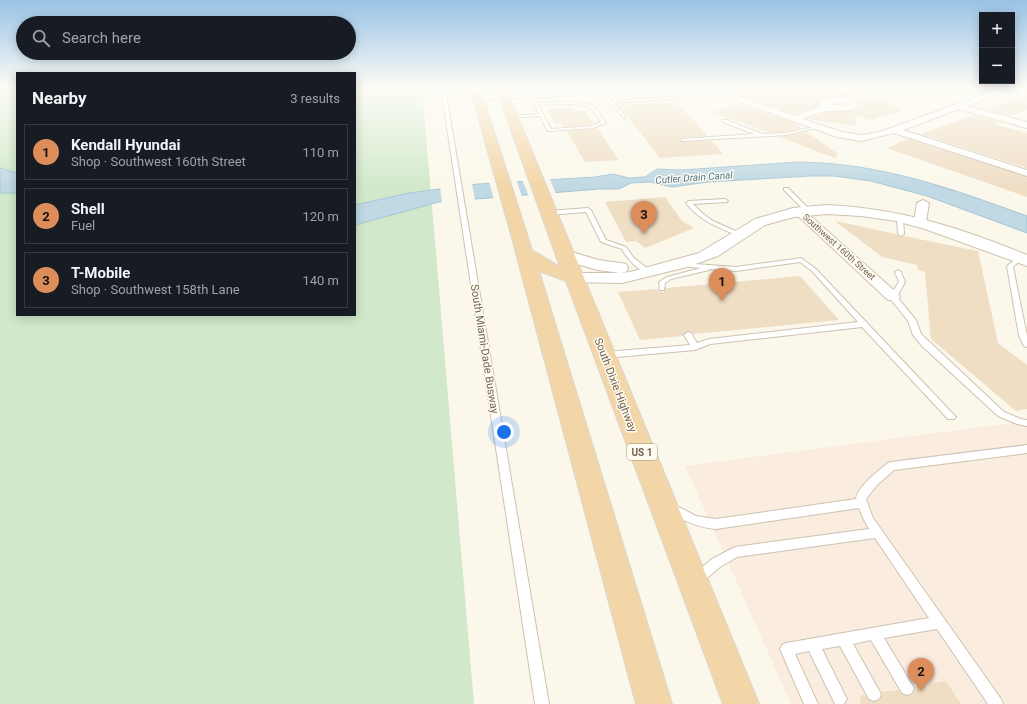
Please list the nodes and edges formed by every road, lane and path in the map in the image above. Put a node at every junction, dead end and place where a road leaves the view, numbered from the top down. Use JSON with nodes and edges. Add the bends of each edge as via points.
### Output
{"nodes":[{"id":1,"x":448,"y":121,"type":"edge"},
{"id":2,"x":485,"y":121,"type":"edge"},
{"id":3,"x":513,"y":121,"type":"edge"},
{"id":4,"x":545,"y":121,"type":"edge"},
{"id":5,"x":602,"y":121,"type":"edge"},
{"id":6,"x":725,"y":121,"type":"dead end"},
{"id":7,"x":800,"y":121,"type":"edge"},
{"id":8,"x":919,"y":121,"type":"edge"},
{"id":9,"x":1012,"y":121,"type":"edge"},
{"id":10,"x":1027,"y":125,"type":"edge"},
{"id":11,"x":818,"y":127,"type":"junction"},
{"id":12,"x":895,"y":130,"type":"junction"},
{"id":13,"x":760,"y":136,"type":"junction"},
{"id":14,"x":682,"y":140,"type":"dead end"},
{"id":15,"x":1027,"y":173,"type":"edge"},
{"id":16,"x":786,"y":189,"type":"dead end"},
{"id":17,"x":725,"y":201,"type":"dead end"},
{"id":18,"x":923,"y":203,"type":"dead end"},
{"id":19,"x":546,"y":206,"type":"junction"},
{"id":20,"x":804,"y":212,"type":"junction"},
{"id":21,"x":900,"y":218,"type":"junction"},
{"id":22,"x":920,"y":222,"type":"junction"},
{"id":23,"x":738,"y":234,"type":"junction"},
{"id":24,"x":901,"y":234,"type":"dead end"},
{"id":25,"x":523,"y":252,"type":"junction"},
{"id":26,"x":1024,"y":259,"type":"edge"},
{"id":27,"x":679,"y":264,"type":"junction"},
{"id":28,"x":569,"y":267,"type":"junction"},
{"id":29,"x":716,"y":267,"type":"junction"},
{"id":30,"x":647,"y":271,"type":"junction"},
{"id":31,"x":898,"y":272,"type":"dead end"},
{"id":32,"x":662,"y":288,"type":"dead end"},
{"id":33,"x":894,"y":297,"type":"junction"},
{"id":34,"x":864,"y":324,"type":"junction"},
{"id":35,"x":688,"y":335,"type":"dead end"},
{"id":36,"x":1027,"y":344,"type":"edge"},
{"id":37,"x":696,"y":347,"type":"junction"},
{"id":38,"x":605,"y":355,"type":"junction"},
{"id":39,"x":951,"y":417,"type":"dead end"},
{"id":40,"x":1027,"y":423,"type":"edge"},
{"id":41,"x":1027,"y":449,"type":"edge"},
{"id":42,"x":662,"y":502,"type":"junction"},
{"id":43,"x":863,"y":503,"type":"junction"},
{"id":44,"x":878,"y":533,"type":"junction"},
{"id":45,"x":693,"y":582,"type":"junction"},
{"id":46,"x":940,"y":622,"type":"junction"},
{"id":47,"x":874,"y":634,"type":"junction"},
{"id":48,"x":843,"y":639,"type":"junction"},
{"id":49,"x":813,"y":645,"type":"junction"},
{"id":50,"x":907,"y":688,"type":"dead end"},
{"id":51,"x":874,"y":694,"type":"dead end"},
{"id":52,"x":840,"y":699,"type":"dead end"},
{"id":53,"x":542,"y":704,"type":"edge"},
{"id":54,"x":654,"y":704,"type":"edge"},
{"id":55,"x":741,"y":704,"type":"edge"},
{"id":56,"x":811,"y":704,"type":"edge"},
{"id":57,"x":996,"y":704,"type":"edge"}],
"edges":[{"from":1,"to":53,"type":"lane","name":"South Miami-Dade Busway"},
{"from":2,"to":25,"type":"highway"},
{"from":3,"to":19,"type":"highway","name":"South Dixie Highway","number":"US 1"},
{"from":4,"to":5,"type":"lane","via":[[549,130],[593,127],[604,124]]},
{"from":6,"to":13,"type":"lane"},
{"from":7,"to":11,"type":"street"},
{"from":8,"to":12,"type":"street"},
{"from":9,"to":10,"type":"street"},
{"from":11,"to":12,"type":"street","via":[[856,138],[871,137]]},
{"from":11,"to":13,"type":"lane","via":[[803,132]]},
{"from":12,"to":15,"type":"street"},
{"from":13,"to":14,"type":"lane"},
{"from":16,"to":20,"type":"lane"},
{"from":17,"to":23,"type":"lane","via":[[689,203],[706,219]]},
{"from":18,"to":22,"type":"street"},
{"from":19,"to":28,"type":"highway","name":"South Dixie Highway","number":"US 1"},
{"from":19,"to":30,"type":"lane","via":[[588,210],[603,241],[624,248],[630,258]]},
{"from":20,"to":21,"type":"street","via":[[852,211]]},
{"from":20,"to":23,"type":"street","name":"Southwest 160th Street","via":[[764,220]]},
{"from":20,"to":33,"type":"street","name":"Southwest 160th Street"},
{"from":21,"to":22,"type":"street"},
{"from":21,"to":24,"type":"lane"},
{"from":22,"to":26,"type":"street"},
{"from":23,"to":27,"type":"street","name":"Southwest 160th Street","via":[[712,253]]},
{"from":25,"to":28,"type":"highway","via":[[545,268],[559,274]]},
{"from":25,"to":54,"type":"highway"},
{"from":26,"to":36,"type":"lane","via":[[1010,266],[1023,336]]},
{"from":27,"to":29,"type":"lane"},
{"from":27,"to":30,"type":"street","name":"Southwest 160th Street"},
{"from":28,"to":30,"type":"street","via":[[598,265]]},
{"from":28,"to":30,"type":"street","name":"Southwest 160th Street","via":[[628,276],[637,276]]},
{"from":28,"to":38,"type":"highway","name":"South Dixie Highway","number":"US 1"},
{"from":29,"to":32,"type":"lane","via":[[668,278],[662,282]]},
{"from":29,"to":34,"type":"lane","via":[[736,269],[801,260],[814,270]]},
{"from":31,"to":33,"type":"lane","via":[[902,282]]},
{"from":33,"to":40,"type":"lane","via":[[910,316],[917,335],[925,344],[1001,414]]},
{"from":34,"to":37,"type":"lane","via":[[708,342]]},
{"from":34,"to":39,"type":"lane"},
{"from":35,"to":37,"type":"lane"},
{"from":37,"to":38,"type":"lane"},
{"from":38,"to":42,"type":"highway","name":"South Dixie Highway","number":"US 1"},
{"from":41,"to":43,"type":"lane","via":[[891,466],[873,482],[861,498]]},
{"from":42,"to":43,"type":"lane","via":[[687,518],[704,524]]},
{"from":42,"to":45,"type":"highway","name":"South Dixie Highway","number":"US 1"},
{"from":43,"to":44,"type":"lane","via":[[869,520]]},
{"from":44,"to":45,"type":"lane","via":[[735,552],[716,563]]},
{"from":44,"to":46,"type":"lane"},
{"from":45,"to":55,"type":"highway","name":"South Dixie Highway","number":"US 1"},
{"from":46,"to":47,"type":"lane"},
{"from":46,"to":57,"type":"lane"},
{"from":47,"to":48,"type":"lane"},
{"from":47,"to":50,"type":"lane"},
{"from":48,"to":49,"type":"lane"},
{"from":48,"to":51,"type":"lane"},
{"from":49,"to":52,"type":"lane"},
{"from":49,"to":56,"type":"lane","via":[[786,649]]}]}
